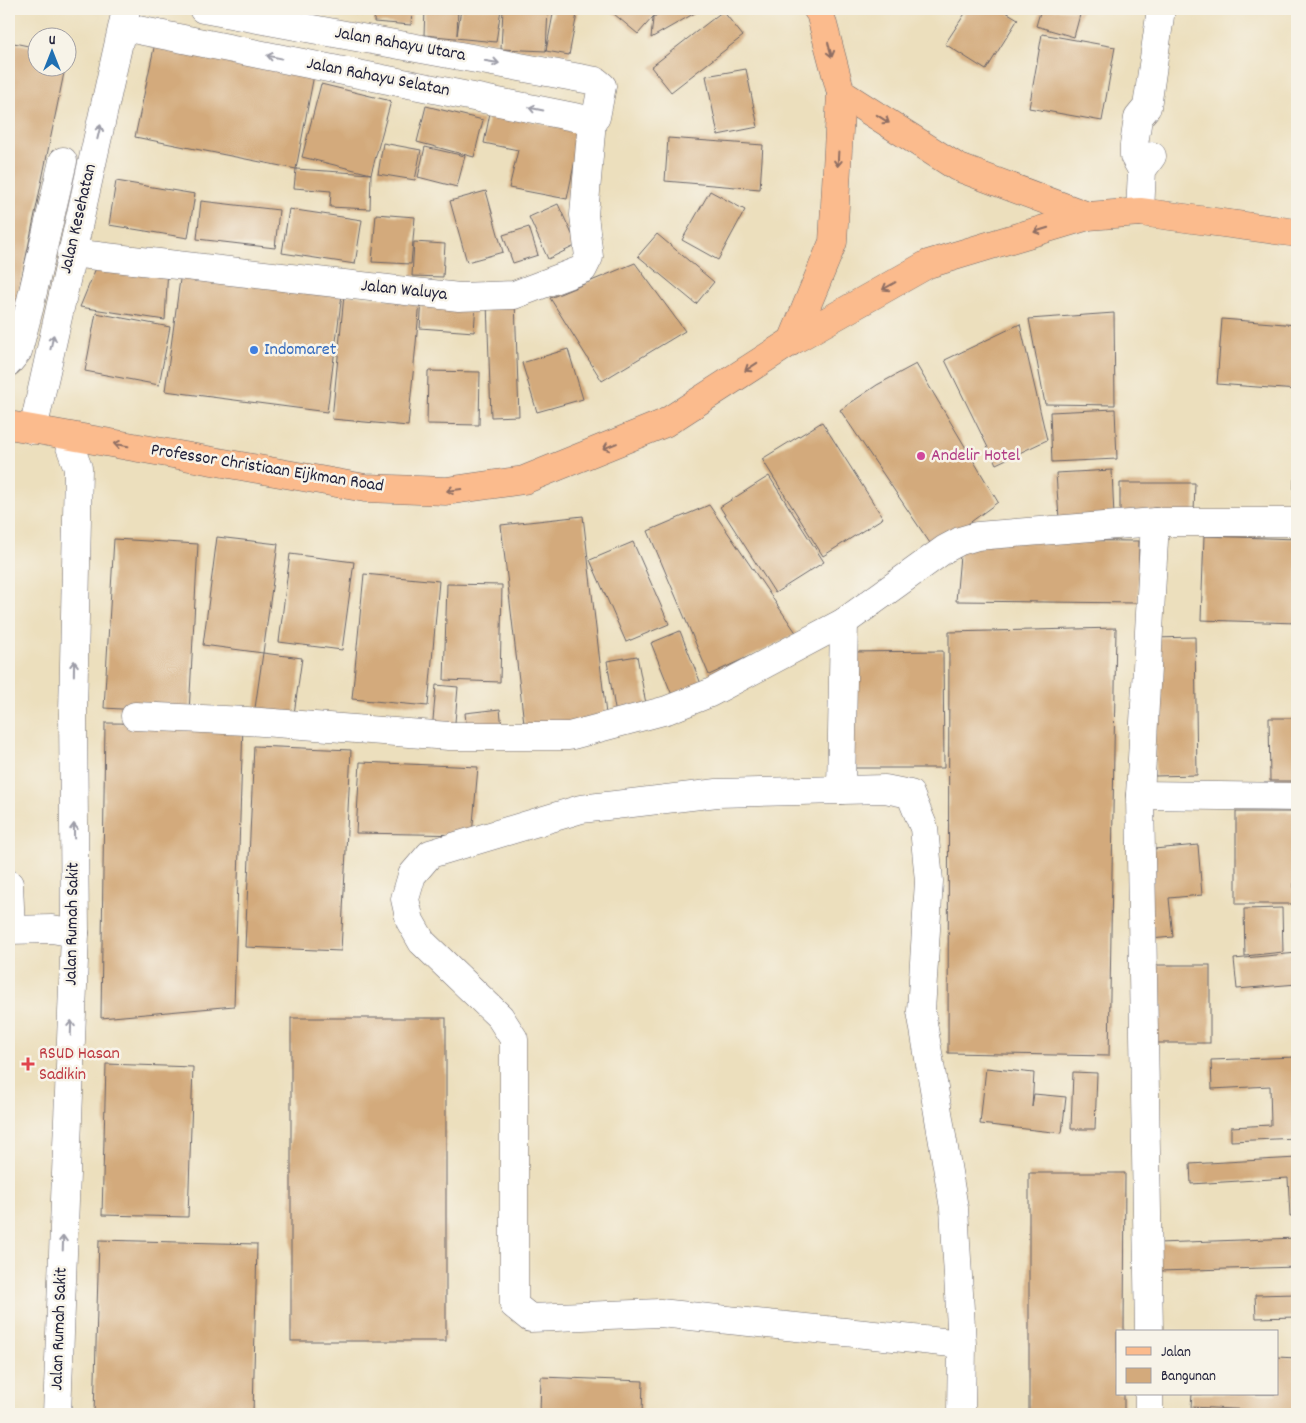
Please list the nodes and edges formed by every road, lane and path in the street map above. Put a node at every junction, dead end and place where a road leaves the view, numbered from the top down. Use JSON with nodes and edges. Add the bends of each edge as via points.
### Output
{"nodes":[{"id":1,"x":203,"y":9,"type":"edge"},
{"id":2,"x":817,"y":9,"type":"edge"},
{"id":3,"x":1161,"y":9,"type":"edge"},
{"id":4,"x":124,"y":18,"type":"edge"},
{"id":5,"x":842,"y":93,"type":"junction"},
{"id":6,"x":592,"y":120,"type":"junction"},
{"id":7,"x":63,"y":162,"type":"dead end"},
{"id":8,"x":1141,"y":188,"type":"junction"},
{"id":9,"x":1088,"y":216,"type":"junction"},
{"id":10,"x":1297,"y":233,"type":"edge"},
{"id":11,"x":71,"y":253,"type":"junction"},
{"id":12,"x":792,"y":341,"type":"junction"},
{"id":13,"x":9,"y":362,"type":"edge"},
{"id":14,"x":21,"y":427,"type":"edge"},
{"id":15,"x":66,"y":436,"type":"junction"},
{"id":16,"x":1155,"y":522,"type":"junction"},
{"id":17,"x":1297,"y":522,"type":"edge"},
{"id":18,"x":844,"y":622,"type":"junction"},
{"id":19,"x":135,"y":716,"type":"dead end"},
{"id":20,"x":841,"y":790,"type":"junction"},
{"id":21,"x":1140,"y":794,"type":"junction"},
{"id":22,"x":1297,"y":798,"type":"edge"},
{"id":23,"x":9,"y":884,"type":"edge"},
{"id":24,"x":10,"y":930,"type":"edge"},
{"id":25,"x":75,"y":933,"type":"junction"},
{"id":26,"x":1148,"y":1330,"type":"edge"},
{"id":27,"x":962,"y":1344,"type":"junction"},
{"id":28,"x":1149,"y":1396,"type":"edge"},
{"id":29,"x":57,"y":1414,"type":"edge"},
{"id":30,"x":961,"y":1414,"type":"edge"},
{"id":31,"x":1149,"y":1414,"type":"edge"}],
"edges":[{"from":1,"to":6,"type":"street","name":"Jalan Rahayu Utara","one_way":true,"via":[[598,82],[602,86],[596,117]]},
{"from":2,"to":5,"type":"main road","one_way":true},
{"from":3,"to":8,"type":"street","via":[[1147,107],[1155,122],[1152,158]]},
{"from":6,"to":4,"type":"street","name":"Jalan Rahayu Selatan","one_way":true},
{"from":11,"to":4,"type":"street","name":"Jalan Kesehatan","one_way":true},
{"from":5,"to":9,"type":"main road","name":"Professor Christiaan Eijkman Road","one_way":true,"via":[[957,167]]},
{"from":5,"to":12,"type":"main road","one_way":true,"via":[[833,242]]},
{"from":6,"to":11,"type":"street","name":"Jalan Waluya","via":[[584,215],[589,257],[583,269],[514,295],[459,296]]},
{"from":7,"to":13,"type":"street","via":[[18,351]]},
{"from":8,"to":9,"type":"main road","name":"Professor Christiaan Eijkman Road"},
{"from":8,"to":10,"type":"main road","name":"Professor Christiaan Eijkman Road"},
{"from":9,"to":12,"type":"main road","name":"Professor Christiaan Eijkman Road","one_way":true,"via":[[928,264]]},
{"from":14,"to":11,"type":"street","name":"Jalan Kesehatan","one_way":true},
{"from":12,"to":15,"type":"main road","name":"Professor Christiaan Eijkman Road","one_way":true,"via":[[665,423],[524,480],[446,491],[365,488]]},
{"from":14,"to":15,"type":"main road","name":"Professor Christiaan Eijkman Road"},
{"from":25,"to":15,"type":"street","name":"Jalan Rumah Sakit","one_way":true,"via":[[73,714],[78,468]]},
{"from":16,"to":17,"type":"street"},
{"from":16,"to":18,"type":"street","via":[[978,536],[960,541]]},
{"from":16,"to":21,"type":"street"},
{"from":18,"to":19,"type":"street","via":[[710,693],[667,710],[569,736],[449,736]]},
{"from":18,"to":20,"type":"street"},
{"from":20,"to":27,"type":"street","via":[[885,789],[910,794],[924,828],[929,881],[921,1010],[954,1208]]},
{"from":20,"to":27,"type":"street","via":[[717,793],[581,809],[430,854],[412,875],[405,899],[410,921],[422,942],[500,1017],[514,1039],[514,1305],[530,1318],[660,1313]]},
{"from":21,"to":22,"type":"street"},
{"from":21,"to":26,"type":"street"},
{"from":23,"to":24,"type":"street"},
{"from":24,"to":25,"type":"street","via":[[52,929]]},
{"from":29,"to":25,"type":"street","name":"Jalan Rumah Sakit","one_way":true},
{"from":27,"to":30,"type":"street"},
{"from":28,"to":31,"type":"street"}]}
